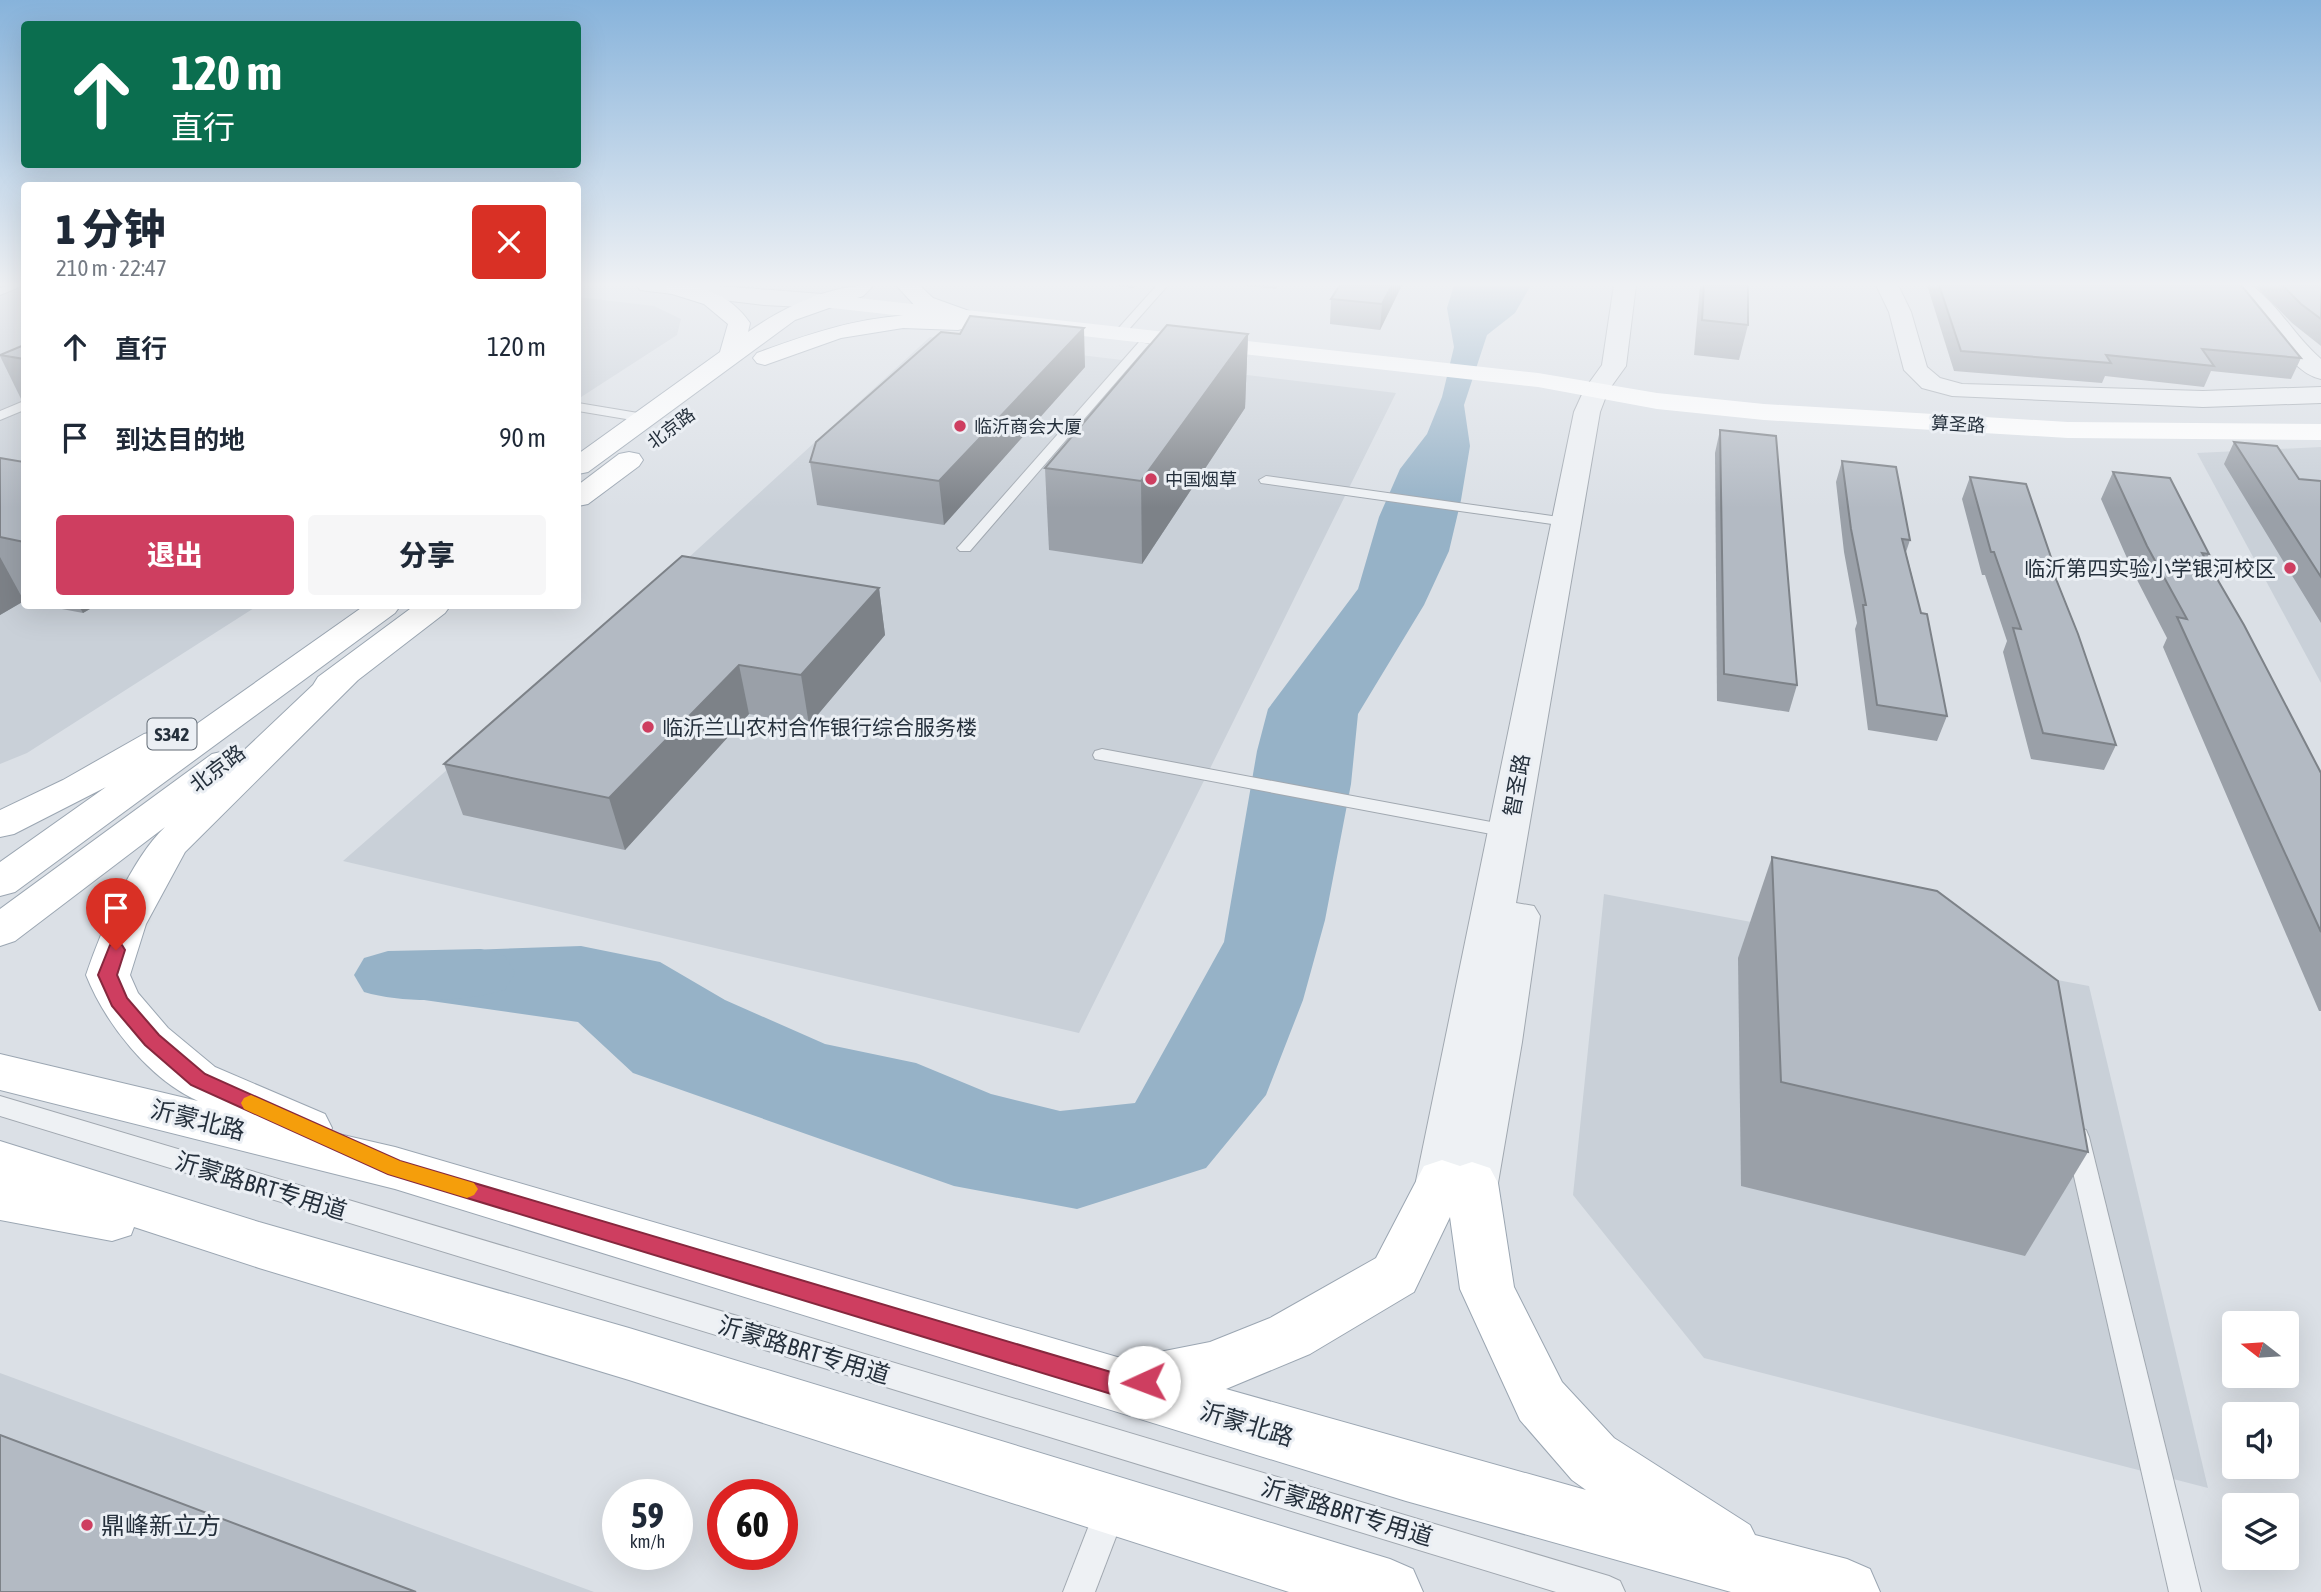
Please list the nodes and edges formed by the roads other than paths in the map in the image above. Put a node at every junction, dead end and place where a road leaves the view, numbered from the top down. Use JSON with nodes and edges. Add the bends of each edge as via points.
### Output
{"nodes":[{"id":1,"x":725,"y":359,"type":"edge"},
{"id":2,"x":763,"y":359,"type":"edge"},
{"id":3,"x":1130,"y":359,"type":"edge"},
{"id":4,"x":1303,"y":359,"type":"edge"},
{"id":5,"x":1329,"y":359,"type":"edge"},
{"id":6,"x":1592,"y":359,"type":"edge"},
{"id":7,"x":1616,"y":359,"type":"edge"},
{"id":8,"x":1913,"y":359,"type":"edge"},
{"id":9,"x":2307,"y":359,"type":"edge"},
{"id":10,"x":1426,"y":371,"type":"junction"},
{"id":11,"x":2321,"y":372,"type":"edge"},
{"id":12,"x":1596,"y":390,"type":"junction"},
{"id":13,"x":2321,"y":396,"type":"edge"},
{"id":14,"x":21,"y":406,"type":"edge"},
{"id":15,"x":581,"y":408,"type":"edge"},
{"id":16,"x":0,"y":416,"type":"edge"},
{"id":17,"x":644,"y":418,"type":"junction"},
{"id":18,"x":2321,"y":423,"type":"edge"},
{"id":19,"x":666,"y":432,"type":"dead end"},
{"id":20,"x":2321,"y":432,"type":"edge"},
{"id":21,"x":644,"y":449,"type":"dead end"},
{"id":22,"x":581,"y":464,"type":"edge"},
{"id":23,"x":1266,"y":480,"type":"dead end"},
{"id":24,"x":1373,"y":495,"type":"joint"},
{"id":25,"x":581,"y":496,"type":"edge"},
{"id":26,"x":1566,"y":522,"type":"junction"},
{"id":27,"x":965,"y":548,"type":"dead end"},
{"id":28,"x":382,"y":609,"type":"edge"},
{"id":29,"x":428,"y":609,"type":"edge"},
{"id":30,"x":346,"y":652,"type":"junction"},
{"id":31,"x":1102,"y":755,"type":"dead end"},
{"id":32,"x":0,"y":825,"type":"edge"},
{"id":33,"x":1507,"y":831,"type":"junction"},
{"id":34,"x":0,"y":882,"type":"edge"},
{"id":35,"x":0,"y":931,"type":"edge"},
{"id":36,"x":0,"y":1072,"type":"edge"},
{"id":37,"x":0,"y":1106,"type":"edge"},
{"id":38,"x":2073,"y":1117,"type":"edge"},
{"id":39,"x":0,"y":1162,"type":"edge"},
{"id":40,"x":395,"y":1168,"type":"junction"},
{"id":41,"x":1457,"y":1182,"type":"junction"},
{"id":42,"x":0,"y":1198,"type":"edge"},
{"id":43,"x":259,"y":1245,"type":"junction"},
{"id":44,"x":1121,"y":1386,"type":"junction"},
{"id":45,"x":1112,"y":1507,"type":"junction"},
{"id":46,"x":1759,"y":1567,"type":"junction"},
{"id":47,"x":1079,"y":1592,"type":"edge"},
{"id":48,"x":1390,"y":1592,"type":"edge"},
{"id":49,"x":1609,"y":1592,"type":"edge"},
{"id":50,"x":1847,"y":1592,"type":"edge"},
{"id":51,"x":2185,"y":1592,"type":"edge"}],
"edges":[{"from":1,"to":17,"type":"main road","name":"北京路"},
{"from":2,"to":19,"type":"main road","name":"北京路"},
{"from":3,"to":27,"type":"lane"},
{"from":4,"to":10,"type":"main road","name":"算圣路"},
{"from":5,"to":10,"type":"main road","name":"算圣路"},
{"from":6,"to":12,"type":"street","name":"智圣路"},
{"from":7,"to":12,"type":"street","name":"智圣路"},
{"from":8,"to":13,"type":"street","via":[[1916,370],[1931,383],[1961,391],[2203,399]]},
{"from":9,"to":11,"type":"street"},
{"from":10,"to":12,"type":"main road","name":"算圣路"},
{"from":12,"to":18,"type":"main road","name":"算圣路","via":[[2060,422]]},
{"from":12,"to":20,"type":"main road","name":"算圣路","via":[[1657,401],[1870,420],[2068,430]]},
{"from":12,"to":26,"type":"street","name":"智圣路","via":[[1587,412]]},
{"from":12,"to":41,"type":"street","name":"智圣路","via":[[1601,430],[1499,1042]]},
{"from":14,"to":16,"type":"lane"},
{"from":15,"to":17,"type":"lane"},
{"from":17,"to":22,"type":"main road","name":"北京路"},
{"from":21,"to":25,"type":"main road","name":"北京路"},
{"from":23,"to":24,"type":"lane"},
{"from":24,"to":26,"type":"lane"},
{"from":26,"to":33,"type":"street","name":"智圣路"},
{"from":28,"to":30,"type":"main road","name":"北京路"},
{"from":29,"to":30,"type":"main road","name":"北京路"},
{"from":30,"to":32,"type":"main road","number":"S342"},
{"from":30,"to":34,"type":"main road","name":"北京路"},
{"from":30,"to":35,"type":"main road","name":"北京路"},
{"from":30,"to":40,"type":"main road","via":[[169,845],[125,924],[107,975],[119,1001],[152,1040],[198,1080]]},
{"from":31,"to":33,"type":"lane"},
{"from":33,"to":41,"type":"street","name":"智圣路"},
{"from":36,"to":40,"type":"main road","name":"沂蒙北路"},
{"from":37,"to":49,"type":"lane","name":"沂蒙路BRT专用道"},
{"from":38,"to":51,"type":"lane"},
{"from":39,"to":43,"type":"main road"},
{"from":40,"to":44,"type":"main road","name":"沂蒙北路"},
{"from":41,"to":44,"type":"main road","via":[[1395,1275],[1290,1336],[1211,1368]]},
{"from":41,"to":46,"type":"main road","via":[[1486,1289],[1541,1401],[1593,1459]]},
{"from":42,"to":43,"type":"main road"},
{"from":43,"to":45,"type":"main road","via":[[629,1354]]},
{"from":44,"to":46,"type":"main road","name":"沂蒙北路","via":[[1419,1475]]},
{"from":45,"to":47,"type":"lane"},
{"from":45,"to":48,"type":"main road"},
{"from":46,"to":50,"type":"main road","name":"沂蒙北路"}]}
